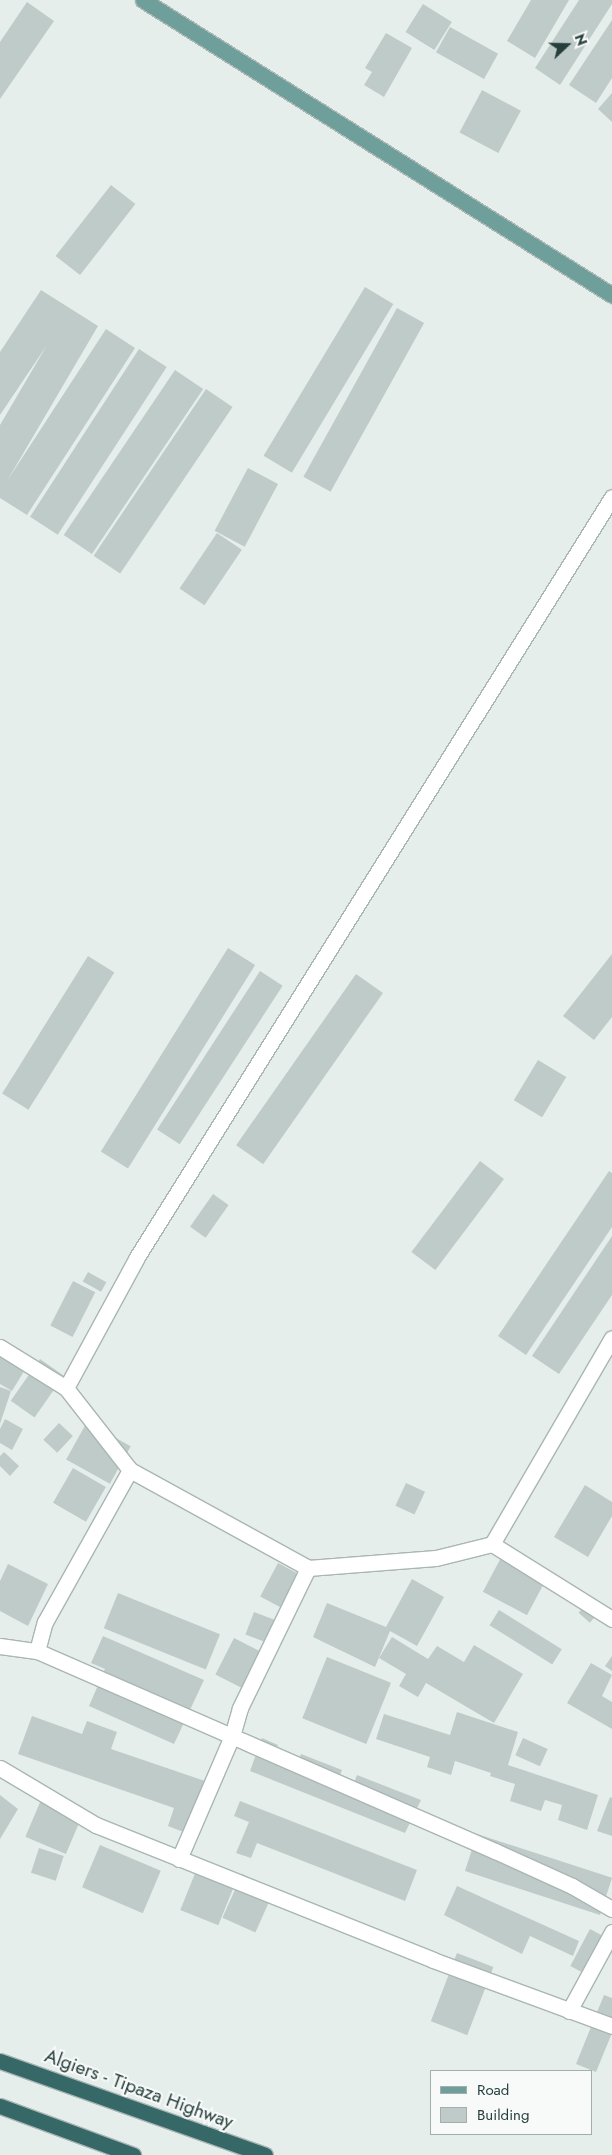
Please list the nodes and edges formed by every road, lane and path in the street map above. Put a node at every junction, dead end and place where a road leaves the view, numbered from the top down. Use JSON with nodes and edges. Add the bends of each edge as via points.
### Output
{"nodes":[{"id":1,"x":143,"y":0,"type":"edge"},
{"id":2,"x":612,"y":295,"type":"edge"},
{"id":3,"x":612,"y":497,"type":"edge"},
{"id":4,"x":612,"y":1338,"type":"edge"},
{"id":5,"x":0,"y":1347,"type":"edge"},
{"id":6,"x":66,"y":1388,"type":"junction"},
{"id":7,"x":130,"y":1470,"type":"junction"},
{"id":8,"x":492,"y":1544,"type":"junction"},
{"id":9,"x":308,"y":1568,"type":"junction"},
{"id":10,"x":612,"y":1619,"type":"edge"},
{"id":11,"x":0,"y":1646,"type":"edge"},
{"id":12,"x":38,"y":1651,"type":"junction"},
{"id":13,"x":232,"y":1736,"type":"junction"},
{"id":14,"x":0,"y":1768,"type":"edge"},
{"id":15,"x":179,"y":1859,"type":"junction"},
{"id":16,"x":612,"y":1909,"type":"edge"},
{"id":17,"x":612,"y":1932,"type":"edge"},
{"id":18,"x":569,"y":2011,"type":"junction"},
{"id":19,"x":612,"y":2026,"type":"edge"},
{"id":20,"x":0,"y":2061,"type":"edge"},
{"id":21,"x":0,"y":2106,"type":"edge"},
{"id":22,"x":133,"y":2155,"type":"edge"},
{"id":23,"x":265,"y":2155,"type":"edge"}],
"edges":[{"from":1,"to":2,"type":"main road"},
{"from":3,"to":6,"type":"street","via":[[138,1257]]},
{"from":4,"to":8,"type":"street"},
{"from":5,"to":6,"type":"street"},
{"from":6,"to":7,"type":"street"},
{"from":7,"to":9,"type":"street"},
{"from":7,"to":12,"type":"street","via":[[46,1622]]},
{"from":8,"to":9,"type":"street","via":[[436,1558]]},
{"from":8,"to":10,"type":"street"},
{"from":9,"to":13,"type":"street","via":[[240,1708]]},
{"from":11,"to":12,"type":"street"},
{"from":12,"to":13,"type":"street"},
{"from":13,"to":15,"type":"street"},
{"from":13,"to":16,"type":"street","via":[[572,1886]]},
{"from":14,"to":15,"type":"street","via":[[96,1825]]},
{"from":15,"to":18,"type":"street"},
{"from":17,"to":18,"type":"street"},
{"from":18,"to":19,"type":"street"},
{"from":20,"to":23,"type":"highway","name":"Algiers - Tipaza Highway"},
{"from":21,"to":22,"type":"highway"}]}
